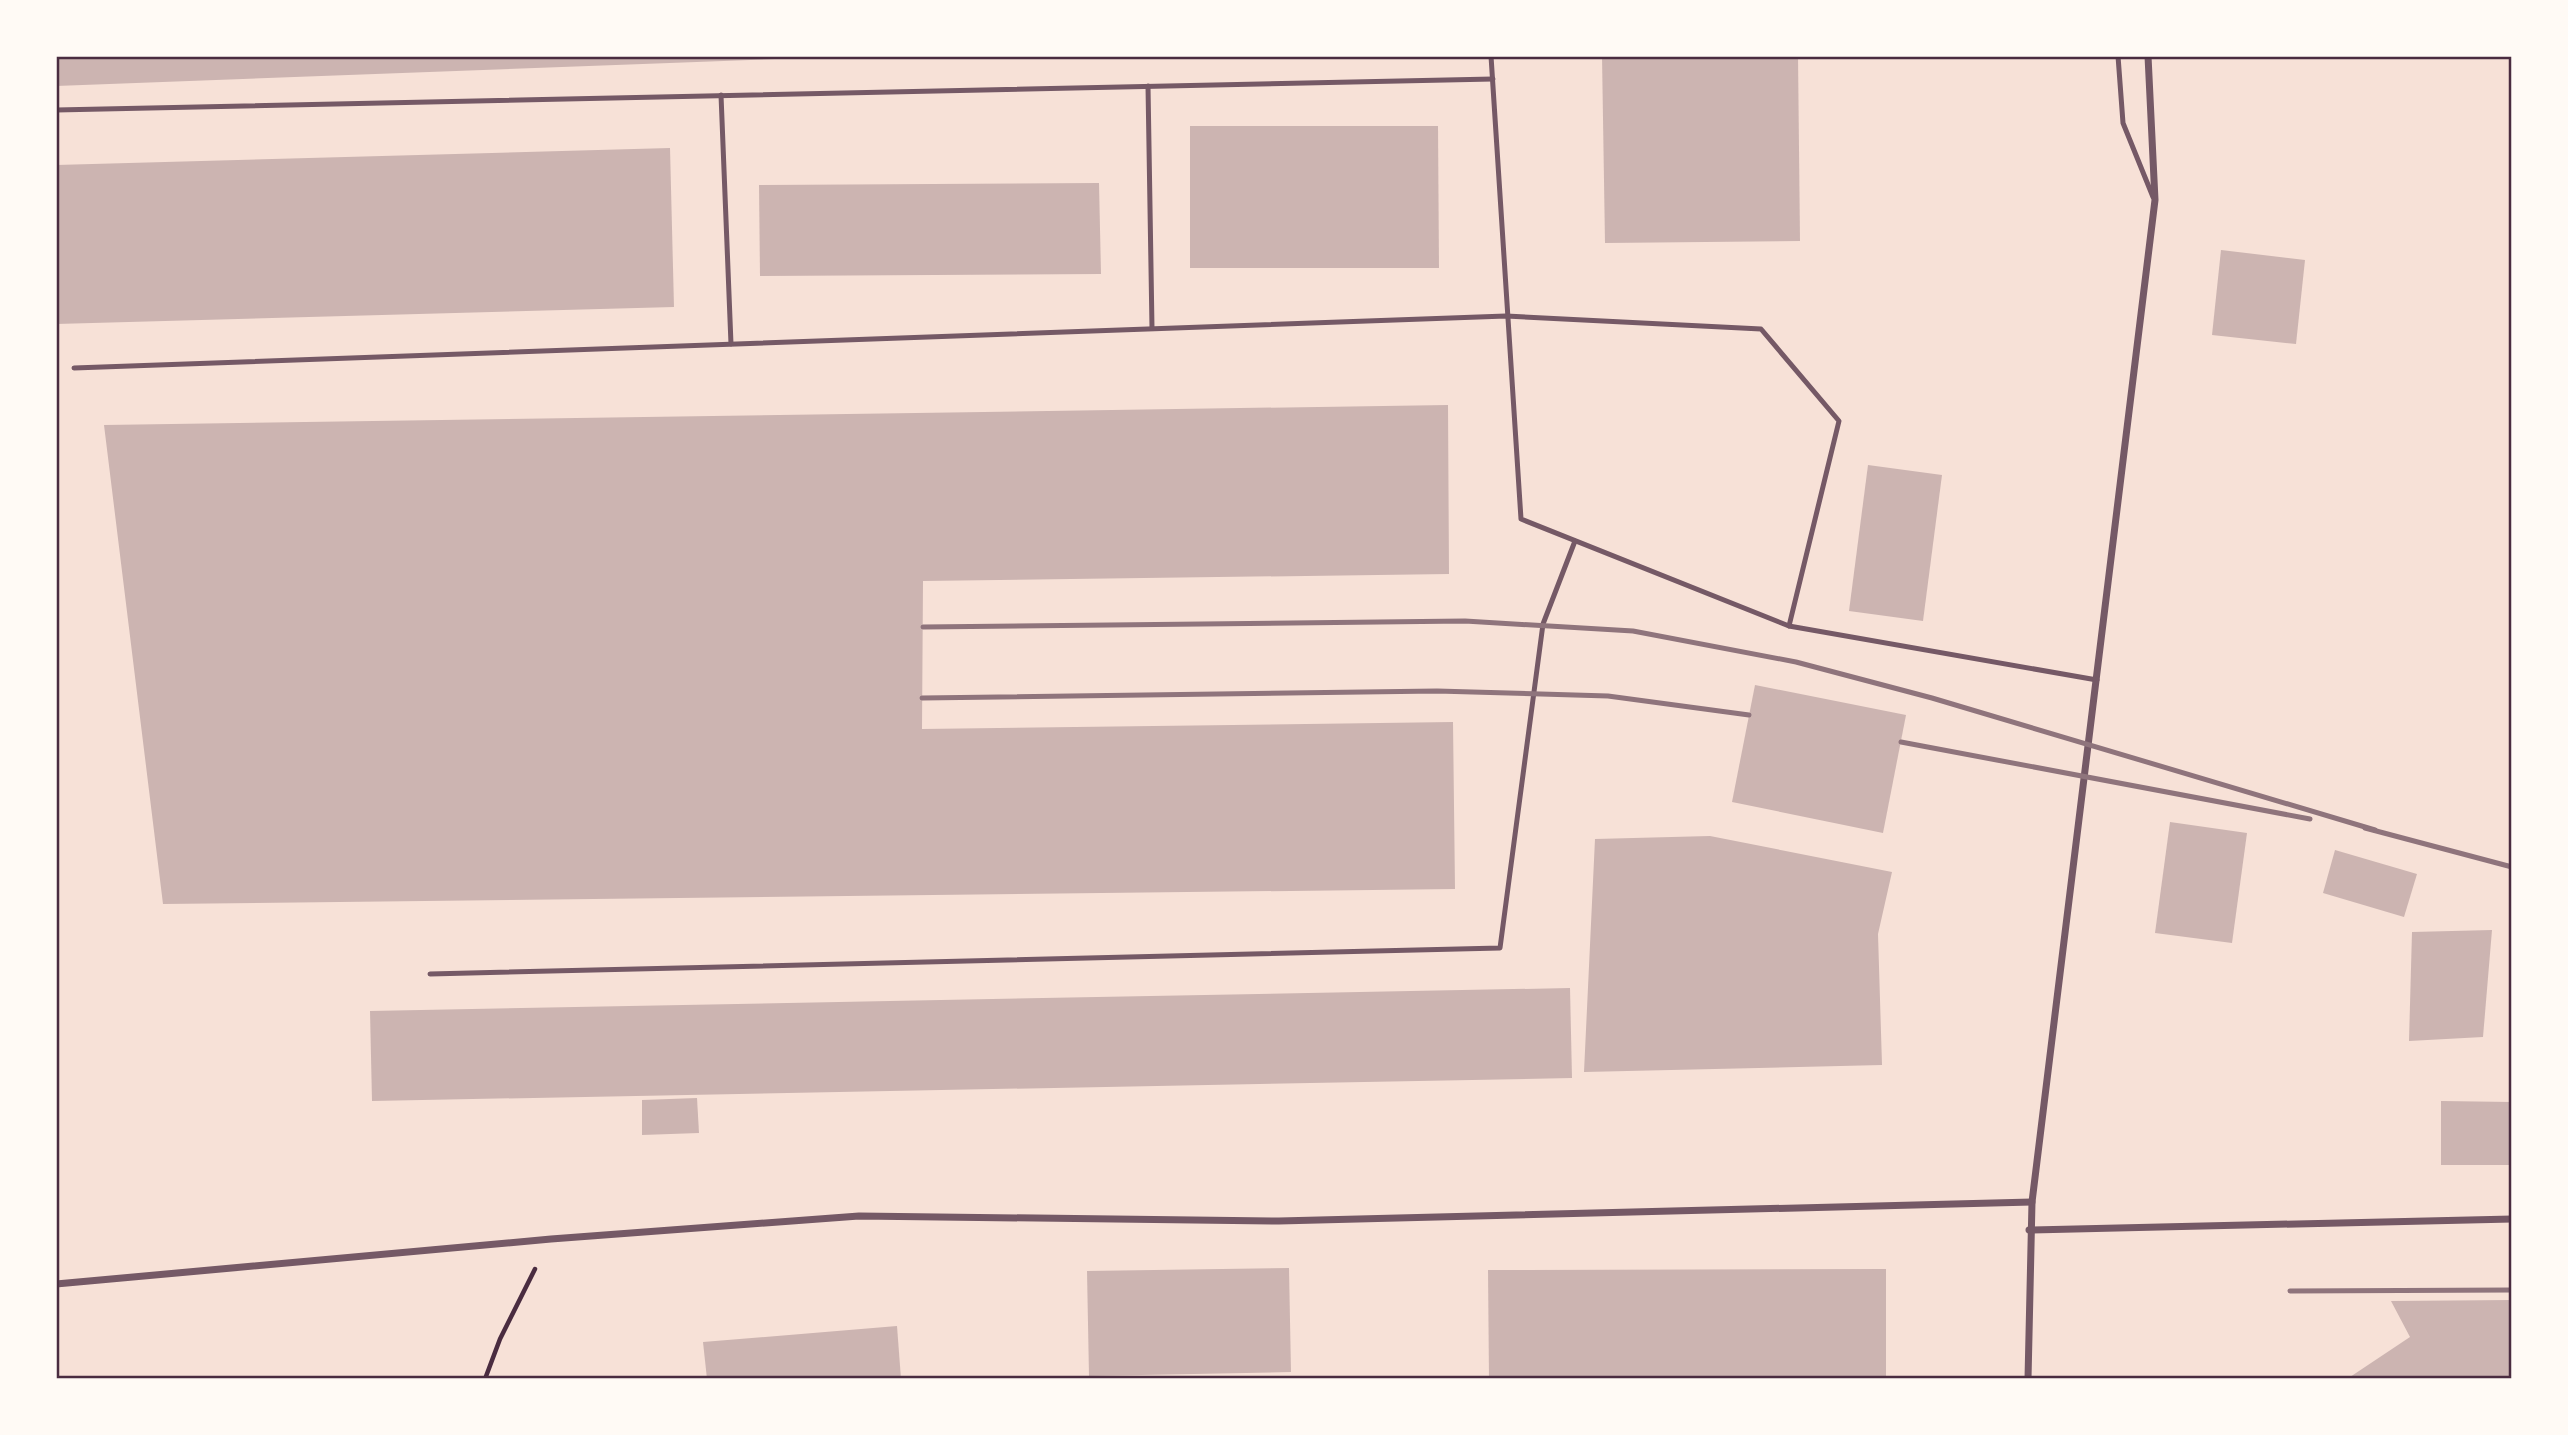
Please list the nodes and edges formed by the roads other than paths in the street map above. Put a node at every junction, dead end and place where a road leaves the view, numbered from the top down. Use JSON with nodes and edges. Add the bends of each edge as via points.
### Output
{"nodes":[{"id":1,"x":1491,"y":56,"type":"edge"},
{"id":2,"x":2118,"y":56,"type":"edge"},
{"id":3,"x":2148,"y":56,"type":"edge"},
{"id":4,"x":1493,"y":79,"type":"junction"},
{"id":5,"x":1148,"y":86,"type":"junction"},
{"id":6,"x":721,"y":95,"type":"junction"},
{"id":7,"x":56,"y":110,"type":"edge"},
{"id":8,"x":2155,"y":200,"type":"junction"},
{"id":9,"x":1506,"y":316,"type":"junction"},
{"id":10,"x":1152,"y":328,"type":"junction"},
{"id":11,"x":730,"y":344,"type":"junction"},
{"id":12,"x":74,"y":368,"type":"dead end"},
{"id":13,"x":1575,"y":541,"type":"junction"},
{"id":14,"x":1789,"y":626,"type":"junction"},
{"id":15,"x":2097,"y":680,"type":"junction"},
{"id":16,"x":430,"y":974,"type":"dead end"},
{"id":17,"x":2032,"y":1202,"type":"junction"},
{"id":18,"x":2512,"y":1219,"type":"edge"},
{"id":19,"x":2029,"y":1230,"type":"junction"},
{"id":20,"x":56,"y":1284,"type":"edge"},
{"id":21,"x":2028,"y":1379,"type":"edge"}],
"edges":[{"from":1,"to":4,"type":"lane"},
{"from":2,"to":8,"type":"lane","via":[[2123,123]]},
{"from":3,"to":8,"type":"street"},
{"from":4,"to":5,"type":"lane"},
{"from":4,"to":9,"type":"lane"},
{"from":5,"to":6,"type":"lane"},
{"from":5,"to":10,"type":"lane"},
{"from":6,"to":7,"type":"lane"},
{"from":6,"to":11,"type":"lane"},
{"from":8,"to":15,"type":"street"},
{"from":9,"to":10,"type":"lane"},
{"from":9,"to":13,"type":"lane","via":[[1521,519]]},
{"from":9,"to":14,"type":"lane","via":[[1761,329],[1839,421]]},
{"from":10,"to":11,"type":"lane"},
{"from":11,"to":12,"type":"lane"},
{"from":13,"to":14,"type":"lane"},
{"from":13,"to":16,"type":"lane","via":[[1543,624],[1500,948]]},
{"from":14,"to":15,"type":"lane"},
{"from":15,"to":17,"type":"street"},
{"from":17,"to":19,"type":"street"},
{"from":17,"to":20,"type":"street","via":[[1279,1221],[859,1216],[551,1238]]},
{"from":18,"to":19,"type":"street"},
{"from":19,"to":21,"type":"street"}]}
